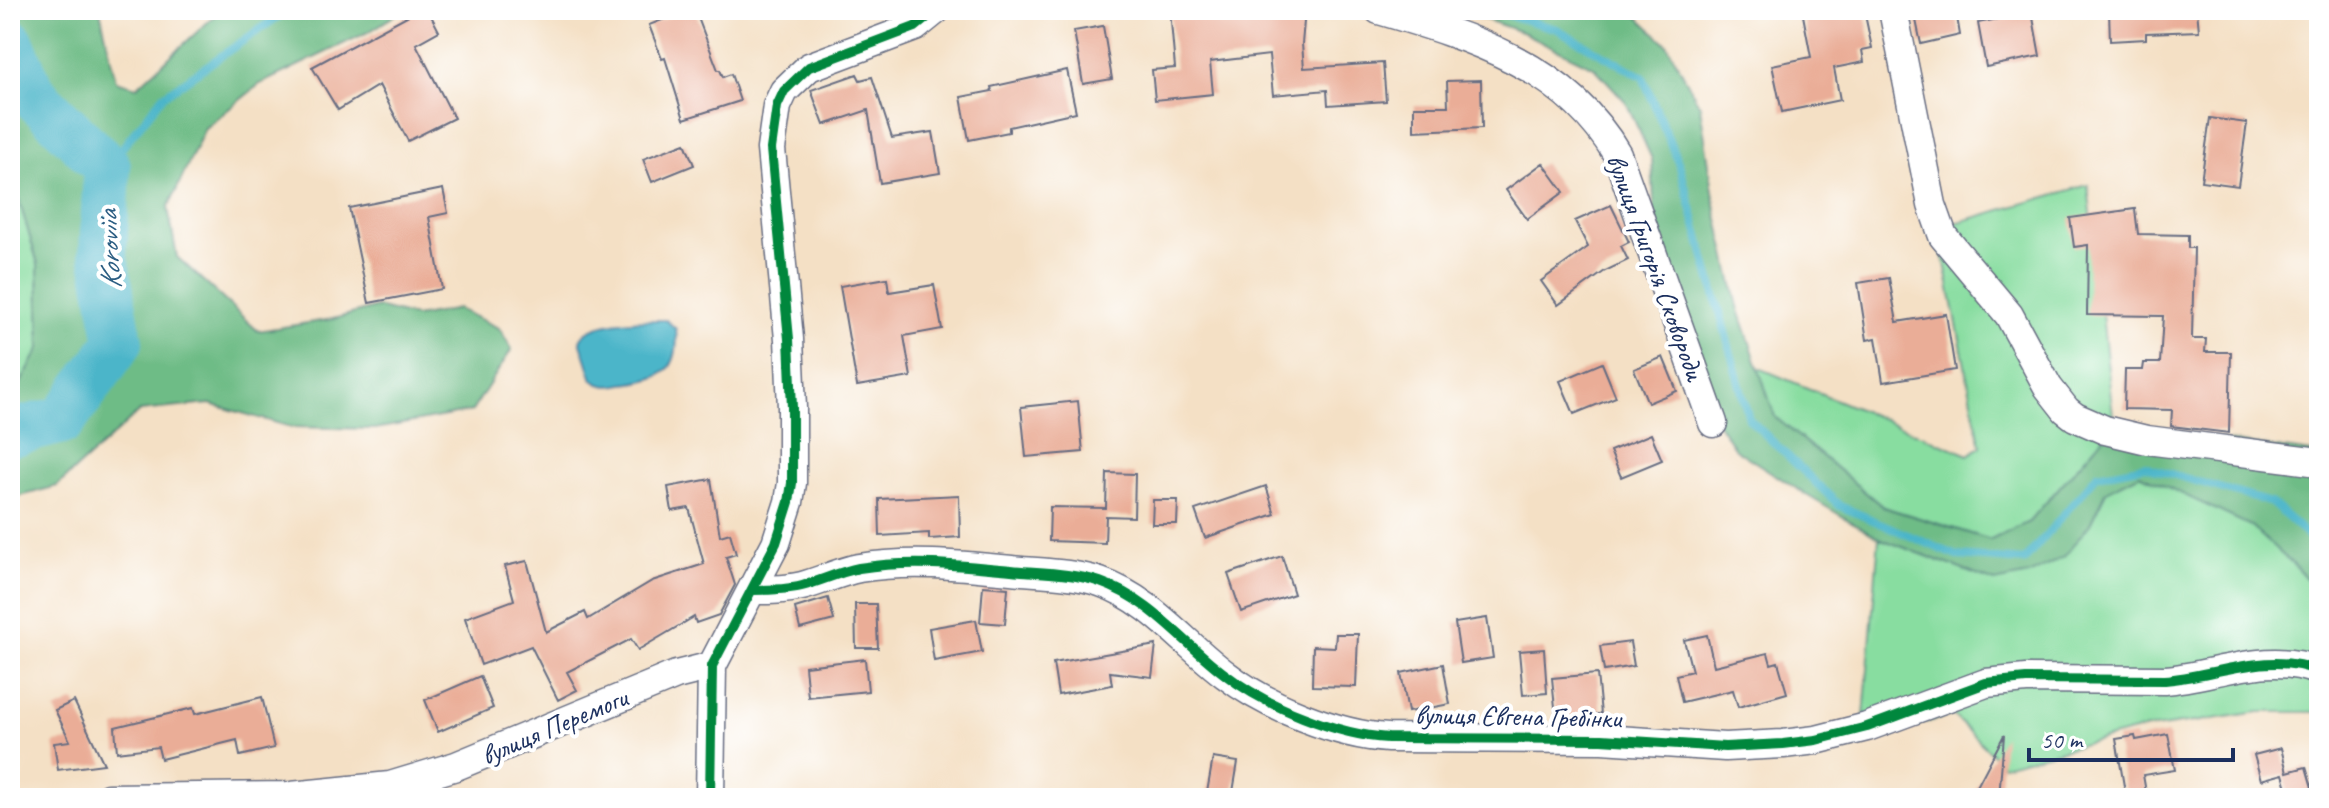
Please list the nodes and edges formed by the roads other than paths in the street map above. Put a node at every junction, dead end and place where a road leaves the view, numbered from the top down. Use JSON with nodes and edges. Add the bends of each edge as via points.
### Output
{"nodes":[{"id":1,"x":936,"y":10,"type":"edge"},
{"id":2,"x":1379,"y":10,"type":"edge"},
{"id":3,"x":1893,"y":10,"type":"edge"},
{"id":4,"x":1713,"y":423,"type":"dead end"},
{"id":5,"x":2319,"y":462,"type":"edge"},
{"id":6,"x":754,"y":590,"type":"junction"},
{"id":7,"x":712,"y":666,"type":"junction"},
{"id":8,"x":2319,"y":671,"type":"edge"},
{"id":9,"x":108,"y":798,"type":"edge"},
{"id":10,"x":710,"y":798,"type":"edge"}],
"edges":[{"from":1,"to":6,"type":"street","via":[[915,27],[823,60],[795,78],[777,106],[771,149],[789,339],[792,483],[784,521]]},
{"from":2,"to":4,"type":"street","name":"вулиця Григорія Сковороди","via":[[1518,62],[1569,94],[1596,122],[1617,154]]},
{"from":3,"to":5,"type":"street","via":[[1932,205],[1943,236],[2009,315],[2066,410],[2085,423],[2147,440]]},
{"from":6,"to":7,"type":"street"},
{"from":6,"to":8,"type":"street","name":"вулиця Євгена Гребінки","via":[[778,590],[856,569],[904,564],[1082,577],[1138,601],[1258,695],[1322,723],[1379,738],[1772,745],[1843,734],[1986,683],[2165,680],[2265,662]]},
{"from":7,"to":9,"type":"street","name":"вулиця Перемоги","via":[[676,675],[456,766],[390,786],[291,796]]},
{"from":7,"to":10,"type":"street"}]}
